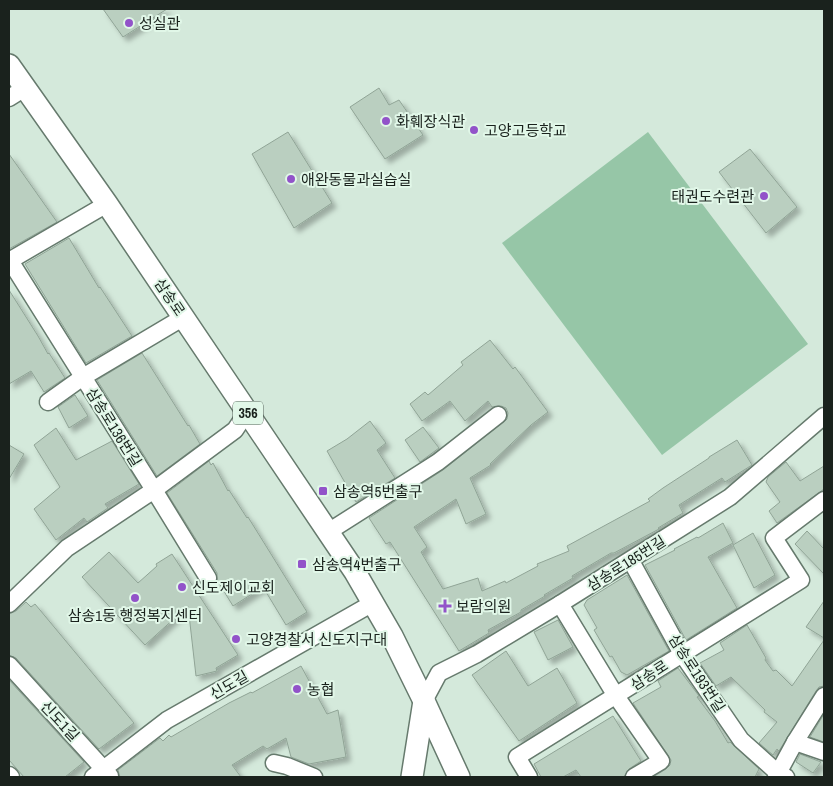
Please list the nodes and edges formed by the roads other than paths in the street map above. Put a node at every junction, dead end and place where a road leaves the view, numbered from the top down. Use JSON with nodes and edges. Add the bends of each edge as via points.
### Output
{"nodes":[{"id":1,"x":9,"y":65,"type":"edge"},
{"id":2,"x":17,"y":93,"type":"edge"},
{"id":3,"x":107,"y":204,"type":"junction"},
{"id":4,"x":9,"y":260,"type":"edge"},
{"id":5,"x":184,"y":317,"type":"junction"},
{"id":6,"x":83,"y":377,"type":"junction"},
{"id":7,"x":48,"y":402,"type":"dead end"},
{"id":8,"x":247,"y":412,"type":"junction"},
{"id":9,"x":498,"y":415,"type":"dead end"},
{"id":10,"x":824,"y":416,"type":"edge"},
{"id":11,"x":154,"y":490,"type":"junction"},
{"id":12,"x":824,"y":500,"type":"edge"},
{"id":13,"x":328,"y":532,"type":"junction"},
{"id":14,"x":631,"y":561,"type":"junction"},
{"id":15,"x":208,"y":578,"type":"dead end"},
{"id":16,"x":373,"y":603,"type":"junction"},
{"id":17,"x":9,"y":604,"type":"edge"},
{"id":18,"x":560,"y":604,"type":"junction"},
{"id":19,"x":682,"y":654,"type":"junction"},
{"id":20,"x":9,"y":665,"type":"edge"},
{"id":21,"x":616,"y":696,"type":"junction"},
{"id":22,"x":824,"y":696,"type":"edge"},
{"id":23,"x":424,"y":701,"type":"junction"},
{"id":24,"x":795,"y":742,"type":"junction"},
{"id":25,"x":824,"y":752,"type":"edge"},
{"id":26,"x":274,"y":763,"type":"dead end"},
{"id":27,"x":103,"y":775,"type":"edge"},
{"id":28,"x":780,"y":776,"type":"edge"},
{"id":29,"x":314,"y":777,"type":"edge"},
{"id":30,"x":412,"y":777,"type":"edge"},
{"id":31,"x":459,"y":777,"type":"edge"},
{"id":32,"x":530,"y":777,"type":"edge"},
{"id":33,"x":634,"y":777,"type":"edge"}],
"edges":[{"from":1,"to":2,"type":"main road","name":"삼송로","number":"356"},
{"from":2,"to":3,"type":"main road","name":"삼송로","number":"356"},
{"from":3,"to":4,"type":"street"},
{"from":3,"to":5,"type":"main road","name":"삼송로","number":"356"},
{"from":4,"to":6,"type":"street","name":"삼송로136번길"},
{"from":5,"to":6,"type":"street"},
{"from":5,"to":8,"type":"main road","name":"삼송로","number":"356"},
{"from":6,"to":7,"type":"street"},
{"from":6,"to":11,"type":"street","name":"삼송로136번길"},
{"from":8,"to":11,"type":"street","via":[[235,430]]},
{"from":8,"to":13,"type":"main road","name":"삼송로","number":"356"},
{"from":9,"to":13,"type":"street","via":[[438,462]]},
{"from":10,"to":14,"type":"street","name":"삼송로185번길","via":[[730,497]]},
{"from":11,"to":15,"type":"street","name":"삼송로136번길"},
{"from":11,"to":17,"type":"street","via":[[67,548]]},
{"from":12,"to":19,"type":"street","name":"삼송로","via":[[774,538],[801,580]]},
{"from":13,"to":16,"type":"main road","name":"삼송로","number":"356"},
{"from":14,"to":18,"type":"street","name":"삼송로185번길"},
{"from":14,"to":19,"type":"street","name":"삼송로193번길"},
{"from":16,"to":23,"type":"main road","name":"삼송로","number":"356"},
{"from":16,"to":27,"type":"street","name":"신도길","via":[[167,720]]},
{"from":18,"to":21,"type":"street"},
{"from":18,"to":23,"type":"street","name":"삼송로185번길","via":[[439,673]]},
{"from":19,"to":21,"type":"street","name":"삼송로"},
{"from":19,"to":28,"type":"street","name":"삼송로193번길","via":[[741,740]]},
{"from":20,"to":27,"type":"street","name":"신도1길"},
{"from":21,"to":32,"type":"street","name":"삼송로","via":[[517,757]]},
{"from":21,"to":33,"type":"street","via":[[665,767]]},
{"from":22,"to":24,"type":"street","name":"삼송로193번길"},
{"from":23,"to":30,"type":"main road"},
{"from":23,"to":31,"type":"main road","name":"삼송로","number":"356"},
{"from":24,"to":25,"type":"street"},
{"from":24,"to":28,"type":"street","name":"삼송로193번길"},
{"from":26,"to":29,"type":"street"}]}
